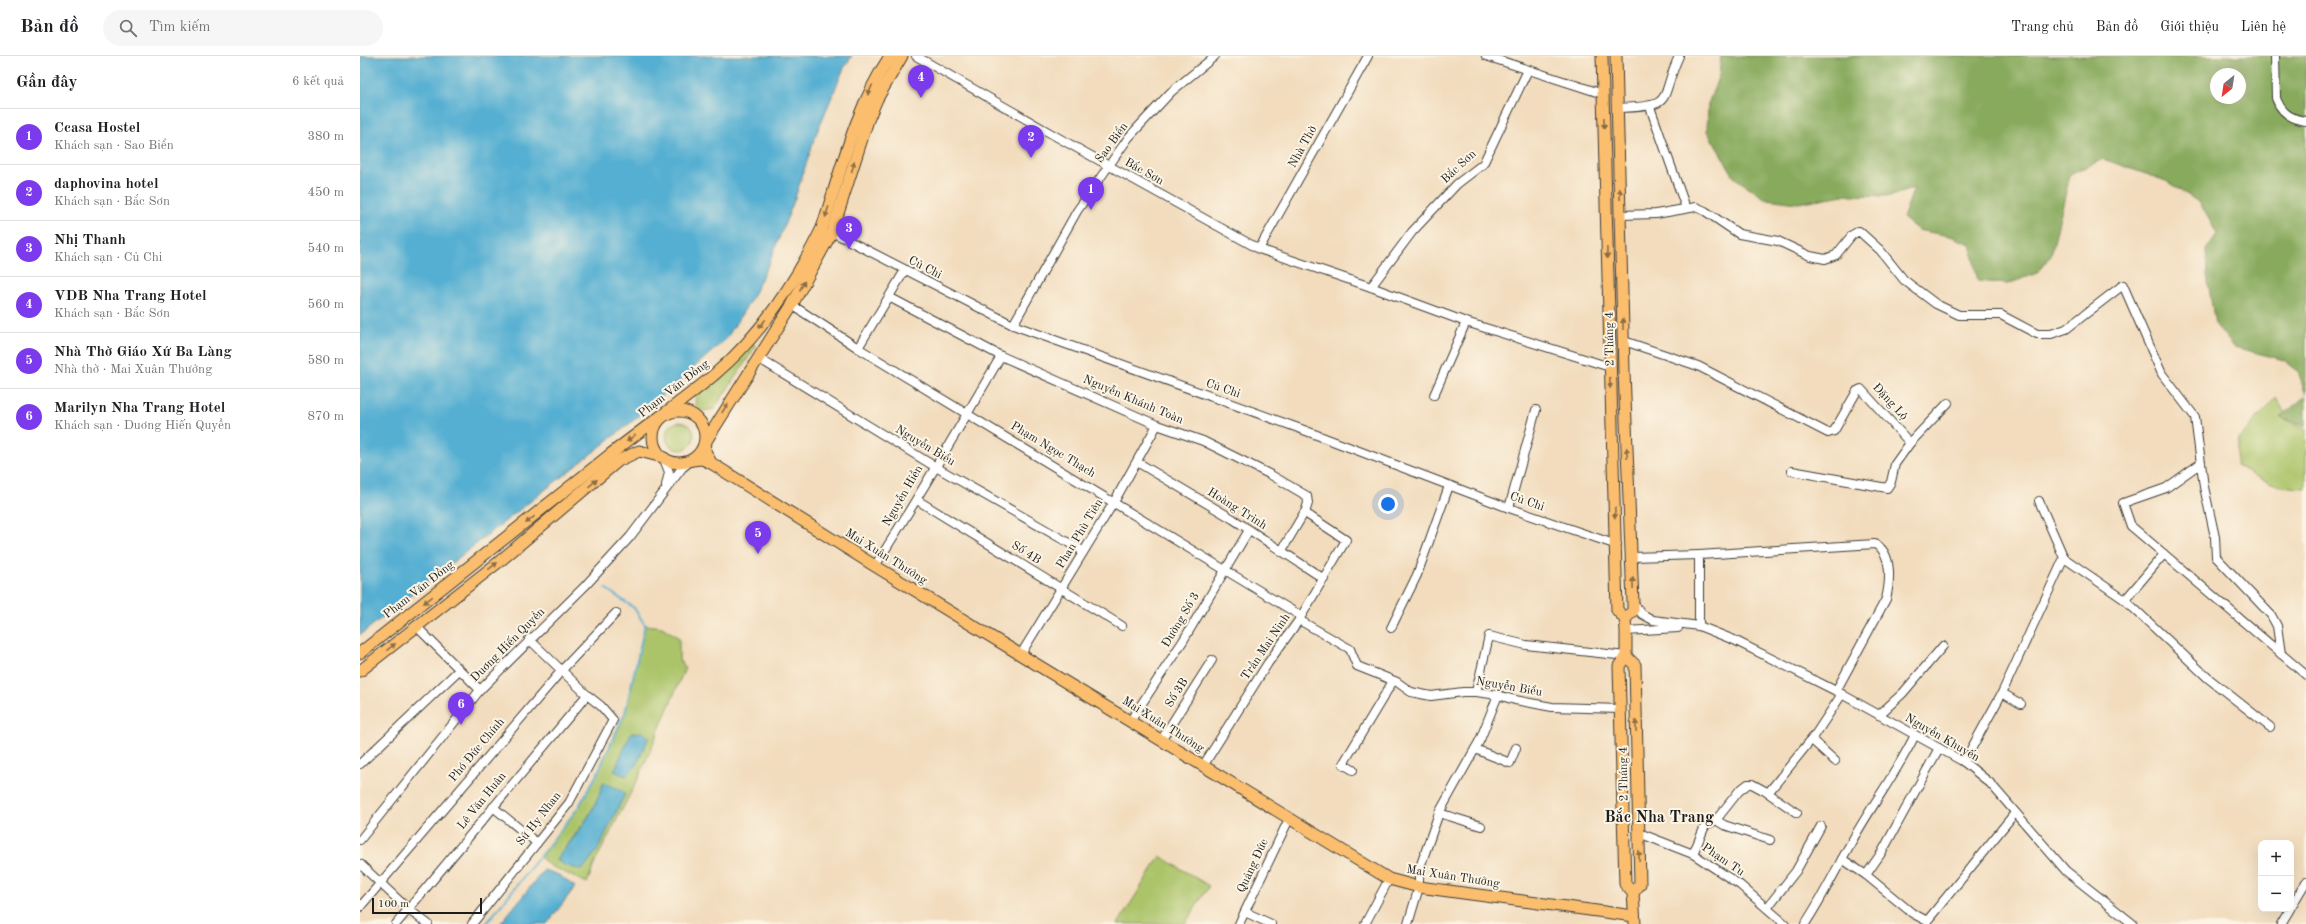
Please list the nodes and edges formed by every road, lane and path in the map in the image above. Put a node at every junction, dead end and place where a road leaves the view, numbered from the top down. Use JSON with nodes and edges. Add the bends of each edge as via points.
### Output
{"nodes":[{"id":1,"x":890,"y":56,"type":"edge"},
{"id":2,"x":902,"y":56,"type":"edge"},
{"id":3,"x":916,"y":56,"type":"edge"},
{"id":4,"x":1215,"y":56,"type":"edge"},
{"id":5,"x":1368,"y":56,"type":"edge"},
{"id":6,"x":1486,"y":56,"type":"edge"},
{"id":7,"x":1602,"y":56,"type":"edge"},
{"id":8,"x":1616,"y":56,"type":"edge"},
{"id":9,"x":1679,"y":56,"type":"edge"},
{"id":10,"x":2276,"y":56,"type":"edge"},
{"id":11,"x":1528,"y":70,"type":"junction"},
{"id":12,"x":1603,"y":94,"type":"junction"},
{"id":13,"x":1617,"y":94,"type":"junction"},
{"id":14,"x":1650,"y":107,"type":"junction"},
{"id":15,"x":1618,"y":108,"type":"junction"},
{"id":16,"x":2306,"y":121,"type":"edge"},
{"id":17,"x":1110,"y":167,"type":"junction"},
{"id":18,"x":1686,"y":208,"type":"junction"},
{"id":19,"x":1620,"y":215,"type":"junction"},
{"id":20,"x":827,"y":230,"type":"junction"},
{"id":21,"x":1259,"y":250,"type":"junction"},
{"id":22,"x":905,"y":270,"type":"junction"},
{"id":23,"x":1371,"y":287,"type":"junction"},
{"id":24,"x":889,"y":296,"type":"junction"},
{"id":25,"x":792,"y":304,"type":"junction"},
{"id":26,"x":1466,"y":322,"type":"junction"},
{"id":27,"x":1013,"y":325,"type":"junction"},
{"id":28,"x":1624,"y":341,"type":"junction"},
{"id":29,"x":858,"y":348,"type":"junction"},
{"id":30,"x":1001,"y":356,"type":"junction"},
{"id":31,"x":758,"y":358,"type":"junction"},
{"id":32,"x":1610,"y":367,"type":"junction"},
{"id":33,"x":1624,"y":371,"type":"junction"},
{"id":34,"x":1434,"y":395,"type":"dead end"},
{"id":35,"x":1948,"y":403,"type":"dead end"},
{"id":36,"x":1536,"y":410,"type":"dead end"},
{"id":37,"x":968,"y":412,"type":"junction"},
{"id":38,"x":663,"y":416,"type":"junction"},
{"id":39,"x":1157,"y":425,"type":"junction"},
{"id":40,"x":706,"y":441,"type":"junction"},
{"id":41,"x":1910,"y":443,"type":"junction"},
{"id":42,"x":663,"y":457,"type":"junction"},
{"id":43,"x":692,"y":460,"type":"junction"},
{"id":44,"x":1137,"y":462,"type":"junction"},
{"id":45,"x":712,"y":463,"type":"junction"},
{"id":46,"x":2201,"y":463,"type":"junction"},
{"id":47,"x":934,"y":466,"type":"junction"},
{"id":48,"x":1792,"y":471,"type":"dead end"},
{"id":49,"x":1450,"y":486,"type":"junction"},
{"id":50,"x":664,"y":490,"type":"junction"},
{"id":51,"x":917,"y":500,"type":"junction"},
{"id":52,"x":2039,"y":501,"type":"dead end"},
{"id":53,"x":1114,"y":502,"type":"junction"},
{"id":54,"x":1509,"y":508,"type":"junction"},
{"id":55,"x":1304,"y":513,"type":"junction"},
{"id":56,"x":1249,"y":530,"type":"junction"},
{"id":57,"x":1617,"y":545,"type":"junction"},
{"id":58,"x":1083,"y":551,"type":"junction"},
{"id":59,"x":1280,"y":552,"type":"junction"},
{"id":60,"x":2164,"y":554,"type":"junction"},
{"id":61,"x":1699,"y":556,"type":"junction"},
{"id":62,"x":1632,"y":557,"type":"junction"},
{"id":63,"x":2064,"y":558,"type":"junction"},
{"id":64,"x":875,"y":566,"type":"junction"},
{"id":65,"x":1224,"y":571,"type":"junction"},
{"id":66,"x":1324,"y":579,"type":"junction"},
{"id":67,"x":1061,"y":589,"type":"junction"},
{"id":68,"x":2125,"y":600,"type":"junction"},
{"id":69,"x":1634,"y":603,"type":"junction"},
{"id":70,"x":616,"y":613,"type":"dead end"},
{"id":71,"x":1300,"y":618,"type":"junction"},
{"id":72,"x":1625,"y":619,"type":"junction"},
{"id":73,"x":416,"y":626,"type":"junction"},
{"id":74,"x":1122,"y":626,"type":"dead end"},
{"id":75,"x":1699,"y":626,"type":"junction"},
{"id":76,"x":1391,"y":628,"type":"dead end"},
{"id":77,"x":1626,"y":631,"type":"junction"},
{"id":78,"x":529,"y":639,"type":"junction"},
{"id":79,"x":1942,"y":646,"type":"dead end"},
{"id":80,"x":360,"y":653,"type":"edge"},
{"id":81,"x":1021,"y":654,"type":"junction"},
{"id":82,"x":2281,"y":654,"type":"junction"},
{"id":83,"x":1626,"y":656,"type":"junction"},
{"id":84,"x":1212,"y":660,"type":"dead end"},
{"id":85,"x":460,"y":670,"type":"junction"},
{"id":86,"x":562,"y":670,"type":"junction"},
{"id":87,"x":360,"y":671,"type":"edge"},
{"id":88,"x":2306,"y":676,"type":"edge"},
{"id":89,"x":1393,"y":681,"type":"junction"},
{"id":90,"x":480,"y":690,"type":"junction"},
{"id":91,"x":1476,"y":692,"type":"junction"},
{"id":92,"x":1839,"y":693,"type":"junction"},
{"id":93,"x":2002,"y":693,"type":"junction"},
{"id":94,"x":587,"y":695,"type":"junction"},
{"id":95,"x":1498,"y":695,"type":"junction"},
{"id":96,"x":2021,"y":704,"type":"dead end"},
{"id":97,"x":1621,"y":710,"type":"junction"},
{"id":98,"x":1879,"y":715,"type":"junction"},
{"id":99,"x":1131,"y":720,"type":"junction"},
{"id":100,"x":2270,"y":727,"type":"dead end"},
{"id":101,"x":1915,"y":735,"type":"junction"},
{"id":102,"x":1162,"y":739,"type":"junction"},
{"id":103,"x":1812,"y":740,"type":"junction"},
{"id":104,"x":1516,"y":748,"type":"dead end"},
{"id":105,"x":1938,"y":748,"type":"junction"},
{"id":106,"x":1475,"y":749,"type":"junction"},
{"id":107,"x":1835,"y":761,"type":"dead end"},
{"id":108,"x":1964,"y":762,"type":"junction"},
{"id":109,"x":360,"y":764,"type":"edge"},
{"id":110,"x":1203,"y":766,"type":"junction"},
{"id":111,"x":1353,"y":770,"type":"dead end"},
{"id":112,"x":1768,"y":793,"type":"junction"},
{"id":113,"x":493,"y":807,"type":"junction"},
{"id":114,"x":1439,"y":813,"type":"junction"},
{"id":115,"x":1797,"y":813,"type":"dead end"},
{"id":116,"x":2015,"y":813,"type":"junction"},
{"id":117,"x":1289,"y":819,"type":"junction"},
{"id":118,"x":1716,"y":820,"type":"junction"},
{"id":119,"x":1481,"y":826,"type":"dead end"},
{"id":120,"x":1821,"y":826,"type":"dead end"},
{"id":121,"x":1639,"y":833,"type":"junction"},
{"id":122,"x":360,"y":840,"type":"edge"},
{"id":123,"x":1770,"y":840,"type":"dead end"},
{"id":124,"x":537,"y":843,"type":"junction"},
{"id":125,"x":1693,"y":854,"type":"junction"},
{"id":126,"x":1842,"y":858,"type":"junction"},
{"id":127,"x":360,"y":864,"type":"edge"},
{"id":128,"x":1866,"y":875,"type":"junction"},
{"id":129,"x":1389,"y":879,"type":"junction"},
{"id":130,"x":2306,"y":882,"type":"edge"},
{"id":131,"x":380,"y":883,"type":"junction"},
{"id":132,"x":1419,"y":887,"type":"junction"},
{"id":133,"x":1633,"y":893,"type":"junction"},
{"id":134,"x":2294,"y":902,"type":"edge"},
{"id":135,"x":360,"y":907,"type":"edge"},
{"id":136,"x":1767,"y":908,"type":"junction"},
{"id":137,"x":409,"y":910,"type":"junction"},
{"id":138,"x":1245,"y":912,"type":"junction"},
{"id":139,"x":2288,"y":912,"type":"edge"},
{"id":140,"x":1634,"y":920,"type":"edge"},
{"id":141,"x":396,"y":924,"type":"edge"},
{"id":142,"x":428,"y":924,"type":"edge"},
{"id":143,"x":472,"y":924,"type":"edge"},
{"id":144,"x":1239,"y":924,"type":"edge"},
{"id":145,"x":1271,"y":924,"type":"edge"},
{"id":146,"x":1365,"y":924,"type":"edge"},
{"id":147,"x":1408,"y":924,"type":"edge"},
{"id":148,"x":1785,"y":924,"type":"edge"},
{"id":149,"x":1805,"y":924,"type":"edge"},
{"id":150,"x":2133,"y":924,"type":"edge"},
{"id":151,"x":2281,"y":924,"type":"edge"}],
"edges":[{"from":1,"to":20,"type":"main road","name":"Phạm Văn Đồng","one_way":true,"via":[[858,117]]},
{"from":20,"to":2,"type":"main road","name":"Phạm Văn Đồng","one_way":true,"via":[[868,120]]},
{"from":3,"to":17,"type":"street","name":"Bắc Sơn"},
{"from":4,"to":17,"type":"street","name":"Sao Biển","via":[[1159,104],[1129,137]]},
{"from":5,"to":21,"type":"street","name":"Nhà Thờ"},
{"from":6,"to":11,"type":"street"},
{"from":7,"to":12,"type":"main road","name":"2 Tháng 4"},
{"from":8,"to":13,"type":"main road","name":"2 Tháng 4"},
{"from":9,"to":14,"type":"street","via":[[1665,97],[1660,104]]},
{"from":10,"to":16,"type":"street","via":[[2278,104],[2289,116]]},
{"from":11,"to":12,"type":"street"},
{"from":11,"to":23,"type":"street","name":"Bắc Sơn","via":[[1483,164],[1457,184],[1412,232]]},
{"from":12,"to":13,"type":"main road"},
{"from":12,"to":32,"type":"main road","name":"2 Tháng 4","one_way":true},
{"from":13,"to":15,"type":"main road","name":"2 Tháng 4"},
{"from":14,"to":15,"type":"street"},
{"from":14,"to":18,"type":"street"},
{"from":19,"to":15,"type":"main road","name":"2 Tháng 4","one_way":true},
{"from":17,"to":21,"type":"street","name":"Bắc Sơn"},
{"from":17,"to":27,"type":"street","name":"Sao Biển","via":[[1077,211]]},
{"from":18,"to":19,"type":"street","via":[[1656,214]]},
{"from":18,"to":46,"type":"street","via":[[1696,207],[1705,211],[1739,234],[1778,241],[1821,259],[1836,255],[1859,231],[1880,250],[1904,280],[1940,307],[1959,315],[2001,315],[2037,334],[2051,334],[2066,329],[2123,285],[2162,374],[2195,417]]},
{"from":28,"to":19,"type":"main road","name":"2 Tháng 4","one_way":true},
{"from":20,"to":22,"type":"street","name":"Củ Chi"},
{"from":25,"to":20,"type":"main road","name":"Phạm Văn Đồng","one_way":true},
{"from":20,"to":38,"type":"main road","name":"Phạm Văn Đồng","one_way":true,"via":[[747,342],[717,372]]},
{"from":21,"to":23,"type":"street","name":"Bắc Sơn"},
{"from":22,"to":24,"type":"street"},
{"from":22,"to":27,"type":"street","name":"Củ Chi"},
{"from":23,"to":26,"type":"street","name":"Bắc Sơn"},
{"from":24,"to":29,"type":"street"},
{"from":24,"to":30,"type":"street","name":"Nguyễn Khánh Toàn"},
{"from":25,"to":29,"type":"street","name":"Phạm Ngọc Thạch"},
{"from":25,"to":31,"type":"main road","name":"Phạm Văn Đồng"},
{"from":26,"to":32,"type":"street","name":"Bắc Sơn"},
{"from":26,"to":34,"type":"street"},
{"from":27,"to":49,"type":"street","name":"Củ Chi"},
{"from":28,"to":33,"type":"main road","name":"2 Tháng 4"},
{"from":28,"to":41,"type":"street","name":"Đặng Lộ","via":[[1698,366],[1828,433],[1834,431],[1857,391],[1861,389]]},
{"from":29,"to":37,"type":"street","name":"Phạm Ngọc Thạch"},
{"from":30,"to":37,"type":"street","name":"Nguyễn Hiền"},
{"from":30,"to":39,"type":"street","name":"Nguyễn Khánh Toàn"},
{"from":40,"to":31,"type":"main road","name":"Phạm Văn Đồng","one_way":true},
{"from":31,"to":47,"type":"street","name":"Nguyễn Biểu"},
{"from":32,"to":33,"type":"main road"},
{"from":32,"to":57,"type":"main road","name":"2 Tháng 4","one_way":true},
{"from":62,"to":33,"type":"main road","name":"2 Tháng 4","one_way":true},
{"from":35,"to":41,"type":"street"},
{"from":36,"to":54,"type":"street"},
{"from":37,"to":47,"type":"street","name":"Nguyễn Hiền"},
{"from":37,"to":53,"type":"street","name":"Phạm Ngọc Thạch"},
{"from":38,"to":40,"type":"main road","via":[[678,410],[693,414],[704,426]]},
{"from":38,"to":42,"type":"main road","via":[[658,421],[653,436],[654,444]]},
{"from":38,"to":80,"type":"main road","name":"Phạm Văn Đồng","one_way":true,"via":[[616,450]]},
{"from":39,"to":44,"type":"street","name":"Phan Phù Tiên"},
{"from":39,"to":55,"type":"street","name":"Nguyễn Khánh Toàn","via":[[1203,441],[1302,492],[1308,500]]},
{"from":40,"to":43,"type":"main road","via":[[703,449]]},
{"from":40,"to":45,"type":"main road","via":[[705,451]]},
{"from":41,"to":48,"type":"street","via":[[1895,464],[1887,488]]},
{"from":42,"to":43,"type":"main road","via":[[676,463]]},
{"from":42,"to":50,"type":"street","name":"Duơng Hiến Quyền","via":[[669,472]]},
{"from":73,"to":42,"type":"main road","one_way":true,"via":[[500,560],[618,461],[639,451]]},
{"from":43,"to":45,"type":"main road","name":"Mai Xuân Thưởng","via":[[702,459]]},
{"from":43,"to":50,"type":"street","name":"Duơng Hiến Quyền"},
{"from":44,"to":53,"type":"street","name":"Phan Phù Tiên"},
{"from":44,"to":56,"type":"street","name":"Hoàng Trinh"},
{"from":45,"to":64,"type":"main road","name":"Mai Xuân Thưởng"},
{"from":46,"to":60,"type":"street","via":[[2166,488],[2123,503],[2131,526]]},
{"from":46,"to":82,"type":"street","via":[[2215,537],[2216,557],[2270,615],[2277,626]]},
{"from":47,"to":51,"type":"street","name":"Nguyễn Hiền"},
{"from":47,"to":58,"type":"street","name":"Nguyễn Biểu"},
{"from":49,"to":54,"type":"street","name":"Củ Chi"},
{"from":49,"to":76,"type":"street","via":[[1417,575]]},
{"from":50,"to":78,"type":"street","name":"Duơng Hiến Quyền","via":[[630,537],[585,586]]},
{"from":51,"to":64,"type":"street","name":"Nguyễn Hiền"},
{"from":51,"to":67,"type":"street","name":"Số 4B"},
{"from":52,"to":63,"type":"street"},
{"from":53,"to":58,"type":"street","name":"Phan Phù Tiên"},
{"from":53,"to":65,"type":"street","name":"Phạm Ngọc Thạch"},
{"from":54,"to":57,"type":"street","name":"Củ Chi"},
{"from":55,"to":59,"type":"street"},
{"from":55,"to":66,"type":"street","name":"Trần Mai Ninh","via":[[1346,540]]},
{"from":56,"to":59,"type":"street","name":"Hoàng Trinh"},
{"from":56,"to":65,"type":"street","name":"Đường Số 3"},
{"from":57,"to":72,"type":"main road","name":"2 Tháng 4","via":[[1617,610]]},
{"from":58,"to":67,"type":"street","name":"Phan Phù Tiên"},
{"from":59,"to":66,"type":"street","name":"Hoàng Trinh"},
{"from":60,"to":68,"type":"street"},
{"from":60,"to":82,"type":"street"},
{"from":61,"to":62,"type":"street"},
{"from":61,"to":75,"type":"street"},
{"from":61,"to":92,"type":"street","via":[[1876,544],[1881,547],[1887,556],[1886,599]]},
{"from":69,"to":62,"type":"main road","name":"2 Tháng 4","one_way":true},
{"from":63,"to":68,"type":"street"},
{"from":63,"to":93,"type":"street"},
{"from":64,"to":81,"type":"main road","name":"Mai Xuân Thưởng"},
{"from":65,"to":71,"type":"street","name":"Phạm Ngọc Thạch"},
{"from":65,"to":99,"type":"street","name":"Đường Số 3","via":[[1183,641]]},
{"from":66,"to":71,"type":"street","name":"Trần Mai Ninh"},
{"from":67,"to":74,"type":"street","name":"Số 4B"},
{"from":67,"to":81,"type":"street","name":"Phan Phù Tiên"},
{"from":68,"to":100,"type":"street","via":[[2208,678]]},
{"from":69,"to":72,"type":"main road","via":[[1633,611]]},
{"from":69,"to":75,"type":"street","name":"Nguyễn Khuyến","via":[[1642,614],[1653,620]]},
{"from":70,"to":86,"type":"street","name":"Phó Đức Chính"},
{"from":71,"to":89,"type":"street","name":"Nguyễn Biểu","via":[[1350,649],[1357,666]]},
{"from":71,"to":110,"type":"street","name":"Trần Mai Ninh","via":[[1268,663]]},
{"from":72,"to":77,"type":"main road","name":"2 Tháng 4"},
{"from":73,"to":85,"type":"street"},
{"from":87,"to":73,"type":"main road","one_way":true},
{"from":75,"to":77,"type":"street","name":"Nguyễn Khuyến"},
{"from":75,"to":92,"type":"street","name":"Nguyễn Khuyến","via":[[1734,640]]},
{"from":77,"to":83,"type":"main road","name":"2 Tháng 4"},
{"from":78,"to":86,"type":"street"},
{"from":78,"to":90,"type":"street","name":"Duơng Hiến Quyền"},
{"from":79,"to":98,"type":"street","via":[[1903,693]]},
{"from":81,"to":99,"type":"main road","name":"Mai Xuân Thưởng"},
{"from":82,"to":88,"type":"street"},
{"from":83,"to":91,"type":"street","via":[[1526,645],[1489,636]]},
{"from":83,"to":97,"type":"main road","name":"2 Tháng 4","via":[[1619,666]]},
{"from":121,"to":83,"type":"main road","name":"2 Tháng 4","one_way":true,"via":[[1635,665]]},
{"from":84,"to":102,"type":"street","name":"Số 3B"},
{"from":85,"to":90,"type":"street"},
{"from":85,"to":109,"type":"street"},
{"from":86,"to":94,"type":"street"},
{"from":86,"to":131,"type":"street","name":"Phó Đức Chính"},
{"from":89,"to":91,"type":"street","name":"Nguyễn Biểu","via":[[1411,692],[1430,696]]},
{"from":89,"to":111,"type":"street","via":[[1343,764]]},
{"from":90,"to":122,"type":"street","name":"Duơng Hiến Quyền"},
{"from":91,"to":95,"type":"street","name":"Nguyễn Biểu"},
{"from":92,"to":98,"type":"street","name":"Nguyễn Khuyến"},
{"from":92,"to":103,"type":"street"},
{"from":93,"to":96,"type":"street"},
{"from":93,"to":108,"type":"street"},
{"from":94,"to":113,"type":"street","name":"Lê Văn Huân"},
{"from":94,"to":124,"type":"street","name":"Sử Hy Nhan","via":[[613,720],[569,803]]},
{"from":95,"to":97,"type":"street","name":"Nguyễn Biểu","via":[[1558,708]]},
{"from":95,"to":106,"type":"street"},
{"from":97,"to":133,"type":"main road","name":"2 Tháng 4","via":[[1625,884]]},
{"from":98,"to":101,"type":"street","name":"Nguyễn Khuyến"},
{"from":99,"to":102,"type":"main road","name":"Mai Xuân Thưởng"},
{"from":101,"to":105,"type":"street","name":"Nguyễn Khuyến"},
{"from":101,"to":126,"type":"street","via":[[1901,763]]},
{"from":102,"to":110,"type":"main road","name":"Mai Xuân Thưởng"},
{"from":103,"to":107,"type":"street"},
{"from":103,"to":112,"type":"street"},
{"from":104,"to":106,"type":"street","via":[[1510,763]]},
{"from":105,"to":108,"type":"street","name":"Nguyễn Khuyến"},
{"from":105,"to":128,"type":"street","via":[[1882,852]]},
{"from":106,"to":114,"type":"street"},
{"from":108,"to":116,"type":"street","name":"Nguyễn Khuyến","via":[[1990,783]]},
{"from":110,"to":117,"type":"main road","name":"Mai Xuân Thưởng"},
{"from":112,"to":115,"type":"street"},
{"from":112,"to":118,"type":"street","via":[[1748,784],[1739,791]]},
{"from":113,"to":124,"type":"street"},
{"from":113,"to":137,"type":"street","name":"Lê Văn Huân"},
{"from":114,"to":119,"type":"street"},
{"from":114,"to":132,"type":"street","via":[[1419,870]]},
{"from":116,"to":128,"type":"street","via":[[1927,921],[1906,909]]},
{"from":116,"to":150,"type":"street","name":"Nguyễn Khuyến","via":[[2066,871]]},
{"from":117,"to":129,"type":"main road","name":"Mai Xuân Thưởng"},
{"from":117,"to":138,"type":"street","name":"Quảng Đức"},
{"from":118,"to":123,"type":"street","via":[[1724,826]]},
{"from":118,"to":125,"type":"street","via":[[1705,826]]},
{"from":120,"to":136,"type":"street","via":[[1796,871]]},
{"from":121,"to":125,"type":"street","name":"Phạm Tu"},
{"from":133,"to":121,"type":"main road","name":"2 Tháng 4","one_way":true,"via":[[1640,884]]},
{"from":124,"to":143,"type":"street","name":"Sử Hy Nhan"},
{"from":125,"to":136,"type":"street","name":"Phạm Tu","via":[[1740,885]]},
{"from":126,"to":128,"type":"street"},
{"from":126,"to":149,"type":"street","via":[[1819,904]]},
{"from":127,"to":131,"type":"street"},
{"from":129,"to":132,"type":"main road","name":"Mai Xuân Thưởng"},
{"from":129,"to":146,"type":"street"},
{"from":130,"to":134,"type":"street"},
{"from":131,"to":135,"type":"street","name":"Phó Đức Chính"},
{"from":131,"to":137,"type":"street"},
{"from":132,"to":140,"type":"main road","name":"Mai Xuân Thưởng"},
{"from":132,"to":147,"type":"street"},
{"from":133,"to":140,"type":"main road","name":"2 Tháng 4"},
{"from":136,"to":148,"type":"street","name":"Phạm Tu"},
{"from":137,"to":141,"type":"street","name":"Lê Văn Huân"},
{"from":137,"to":142,"type":"street"},
{"from":138,"to":144,"type":"street","name":"Quảng Đức"},
{"from":138,"to":145,"type":"street"},
{"from":139,"to":151,"type":"street"}]}
